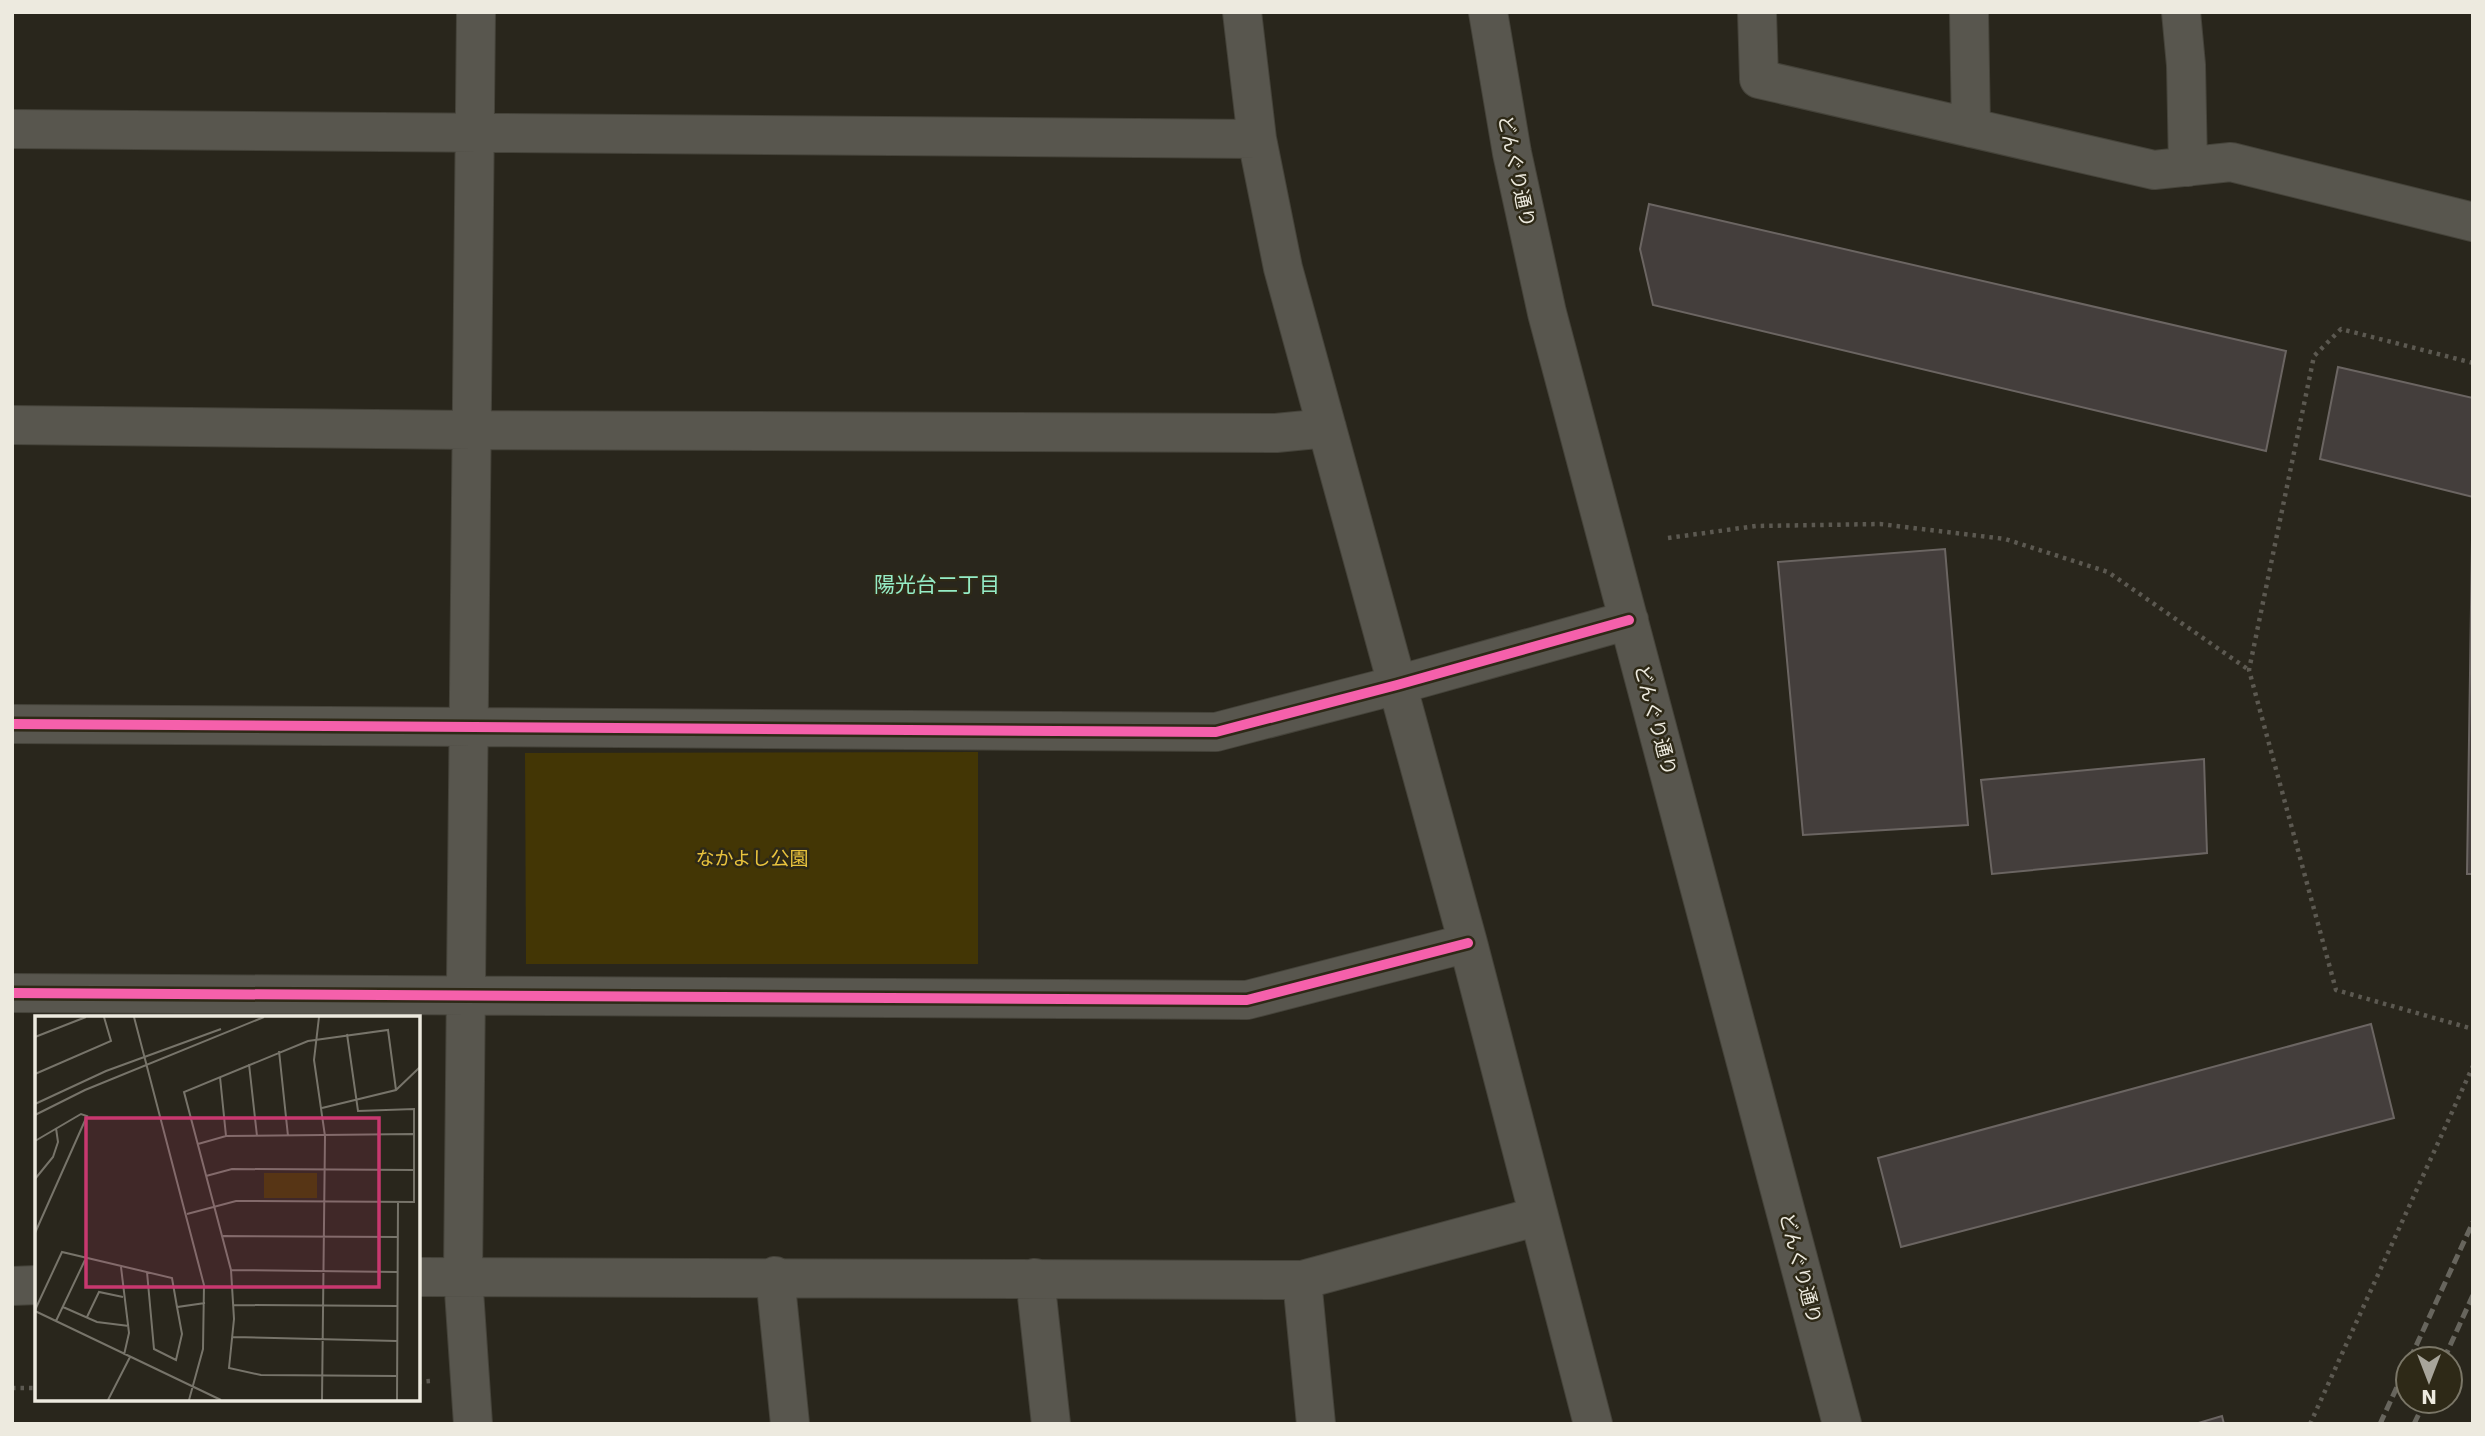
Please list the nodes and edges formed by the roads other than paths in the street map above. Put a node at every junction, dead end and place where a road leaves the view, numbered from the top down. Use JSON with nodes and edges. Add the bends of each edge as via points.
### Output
{"nodes":[{"id":1,"x":476,"y":12,"type":"edge"},
{"id":2,"x":1242,"y":12,"type":"edge"},
{"id":3,"x":1488,"y":12,"type":"edge"},
{"id":4,"x":1757,"y":12,"type":"edge"},
{"id":5,"x":1969,"y":12,"type":"edge"},
{"id":6,"x":2182,"y":12,"type":"edge"},
{"id":7,"x":1971,"y":128,"type":"junction"},
{"id":8,"x":12,"y":129,"type":"edge"},
{"id":9,"x":474,"y":133,"type":"junction"},
{"id":10,"x":1257,"y":139,"type":"junction"},
{"id":11,"x":2188,"y":167,"type":"junction"},
{"id":12,"x":2473,"y":222,"type":"edge"},
{"id":13,"x":12,"y":425,"type":"edge"},
{"id":14,"x":1327,"y":428,"type":"junction"},
{"id":15,"x":471,"y":430,"type":"junction"},
{"id":16,"x":1629,"y":620,"type":"junction"},
{"id":17,"x":1397,"y":685,"type":"junction"},
{"id":18,"x":12,"y":724,"type":"edge"},
{"id":19,"x":467,"y":727,"type":"junction"},
{"id":20,"x":1468,"y":943,"type":"junction"},
{"id":21,"x":12,"y":993,"type":"edge"},
{"id":22,"x":466,"y":997,"type":"junction"},
{"id":23,"x":1539,"y":1216,"type":"junction"},
{"id":24,"x":463,"y":1276,"type":"junction"},
{"id":25,"x":775,"y":1276,"type":"junction"},
{"id":26,"x":420,"y":1277,"type":"edge"},
{"id":27,"x":1035,"y":1278,"type":"junction"},
{"id":28,"x":1302,"y":1280,"type":"junction"},
{"id":29,"x":35,"y":1285,"type":"edge"},
{"id":30,"x":12,"y":1286,"type":"edge"},
{"id":31,"x":473,"y":1424,"type":"edge"},
{"id":32,"x":790,"y":1424,"type":"edge"},
{"id":33,"x":1051,"y":1424,"type":"edge"},
{"id":34,"x":1317,"y":1424,"type":"edge"},
{"id":35,"x":1593,"y":1424,"type":"edge"},
{"id":36,"x":1842,"y":1424,"type":"edge"}],
"edges":[{"from":1,"to":9,"type":"street"},
{"from":2,"to":10,"type":"street"},
{"from":3,"to":16,"type":"street","name":"どんぐり通り","via":[[1511,153],[1548,313]]},
{"from":4,"to":7,"type":"street","via":[[1759,79]]},
{"from":5,"to":7,"type":"street"},
{"from":6,"to":11,"type":"street"},
{"from":7,"to":11,"type":"street","via":[[2154,170]]},
{"from":8,"to":9,"type":"street"},
{"from":9,"to":10,"type":"street"},
{"from":9,"to":15,"type":"street"},
{"from":10,"to":14,"type":"street","via":[[1283,268]]},
{"from":11,"to":12,"type":"street","via":[[2231,162]]},
{"from":13,"to":15,"type":"street"},
{"from":14,"to":15,"type":"street","via":[[1276,433]]},
{"from":14,"to":17,"type":"street"},
{"from":15,"to":19,"type":"street"},
{"from":16,"to":17,"type":"street"},
{"from":16,"to":36,"type":"street","name":"どんぐり通り"},
{"from":17,"to":19,"type":"street","via":[[1216,733]]},
{"from":17,"to":20,"type":"street"},
{"from":18,"to":19,"type":"street"},
{"from":19,"to":22,"type":"street"},
{"from":20,"to":22,"type":"street","via":[[1247,1000]]},
{"from":20,"to":23,"type":"street"},
{"from":21,"to":22,"type":"street"},
{"from":22,"to":24,"type":"street"},
{"from":23,"to":28,"type":"street"},
{"from":23,"to":35,"type":"street"},
{"from":24,"to":25,"type":"street"},
{"from":24,"to":26,"type":"street"},
{"from":24,"to":31,"type":"street"},
{"from":25,"to":27,"type":"street"},
{"from":25,"to":32,"type":"street"},
{"from":27,"to":28,"type":"street"},
{"from":27,"to":33,"type":"street"},
{"from":28,"to":34,"type":"street"},
{"from":29,"to":30,"type":"street"}]}
